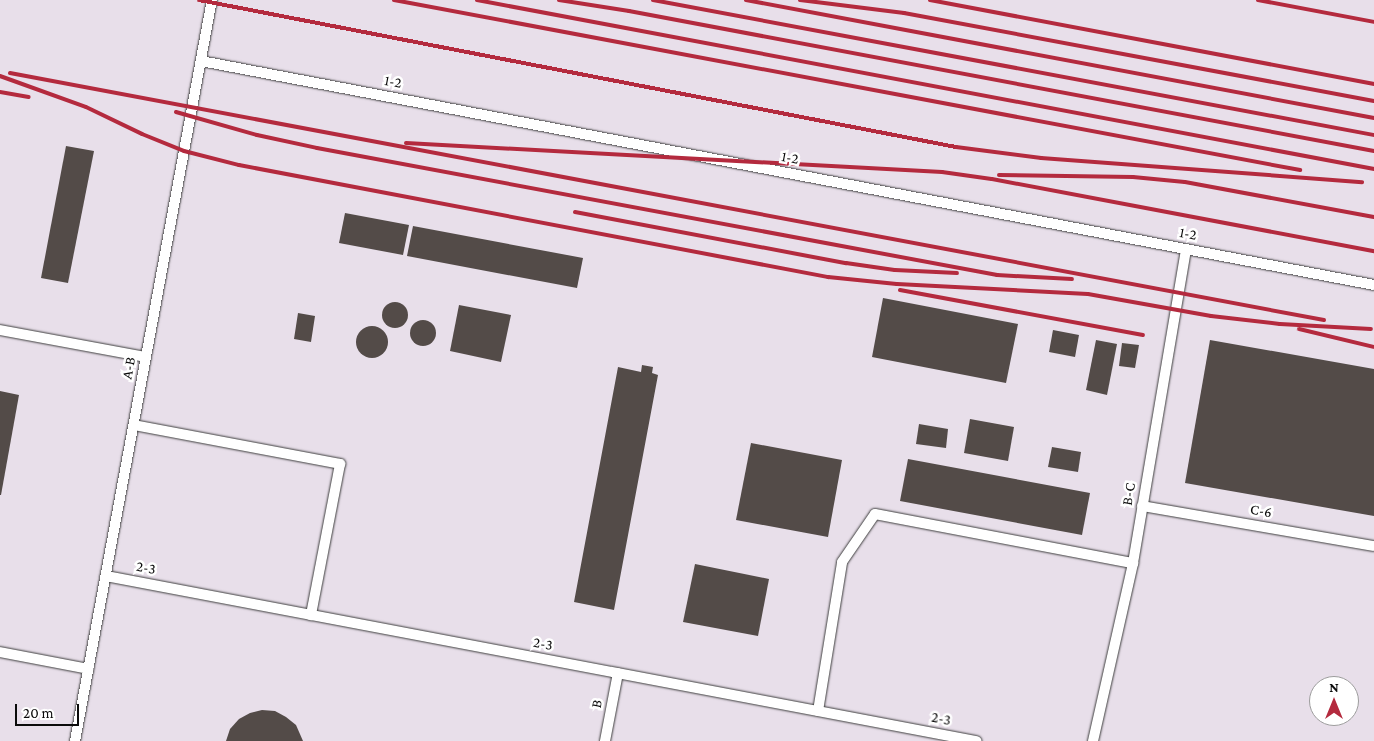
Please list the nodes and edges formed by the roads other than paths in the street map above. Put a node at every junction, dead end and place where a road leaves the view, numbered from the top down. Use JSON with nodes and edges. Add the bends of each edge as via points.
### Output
{"nodes":[{"id":1,"x":212,"y":0,"type":"edge"},
{"id":2,"x":201,"y":60,"type":"junction"},
{"id":3,"x":1186,"y":249,"type":"junction"},
{"id":4,"x":1374,"y":285,"type":"edge"},
{"id":5,"x":0,"y":330,"type":"edge"},
{"id":6,"x":146,"y":357,"type":"junction"},
{"id":7,"x":134,"y":425,"type":"junction"},
{"id":8,"x":1142,"y":506,"type":"junction"},
{"id":9,"x":1374,"y":546,"type":"edge"},
{"id":10,"x":1133,"y":563,"type":"junction"},
{"id":11,"x":106,"y":576,"type":"junction"},
{"id":12,"x":311,"y":615,"type":"junction"},
{"id":13,"x":0,"y":652,"type":"edge"},
{"id":14,"x":88,"y":669,"type":"junction"},
{"id":15,"x":618,"y":673,"type":"junction"},
{"id":16,"x":818,"y":711,"type":"junction"},
{"id":17,"x":75,"y":741,"type":"edge"},
{"id":18,"x":606,"y":741,"type":"edge"},
{"id":19,"x":976,"y":741,"type":"edge"},
{"id":20,"x":1093,"y":741,"type":"edge"}],
"edges":[{"from":1,"to":2,"type":"lane","name":"A-B"},
{"from":2,"to":3,"type":"lane","name":"1-2"},
{"from":2,"to":6,"type":"lane","name":"A-B"},
{"from":3,"to":4,"type":"lane","name":"1-2"},
{"from":3,"to":8,"type":"lane","name":"B-C"},
{"from":5,"to":6,"type":"lane"},
{"from":6,"to":7,"type":"lane","name":"A-B"},
{"from":7,"to":11,"type":"lane","name":"A-B"},
{"from":7,"to":12,"type":"lane","via":[[340,464]]},
{"from":8,"to":9,"type":"lane","name":"C-6"},
{"from":8,"to":10,"type":"lane","name":"B-C"},
{"from":10,"to":16,"type":"lane","via":[[875,514],[842,562]]},
{"from":10,"to":20,"type":"lane","name":"B-C"},
{"from":11,"to":12,"type":"lane","name":"2-3"},
{"from":11,"to":14,"type":"lane","name":"A-B"},
{"from":12,"to":15,"type":"lane","name":"2-3"},
{"from":13,"to":14,"type":"lane"},
{"from":14,"to":17,"type":"lane","name":"A-B"},
{"from":15,"to":16,"type":"lane","name":"2-3"},
{"from":15,"to":18,"type":"lane","name":"B"},
{"from":16,"to":19,"type":"lane","name":"2-3"}]}
